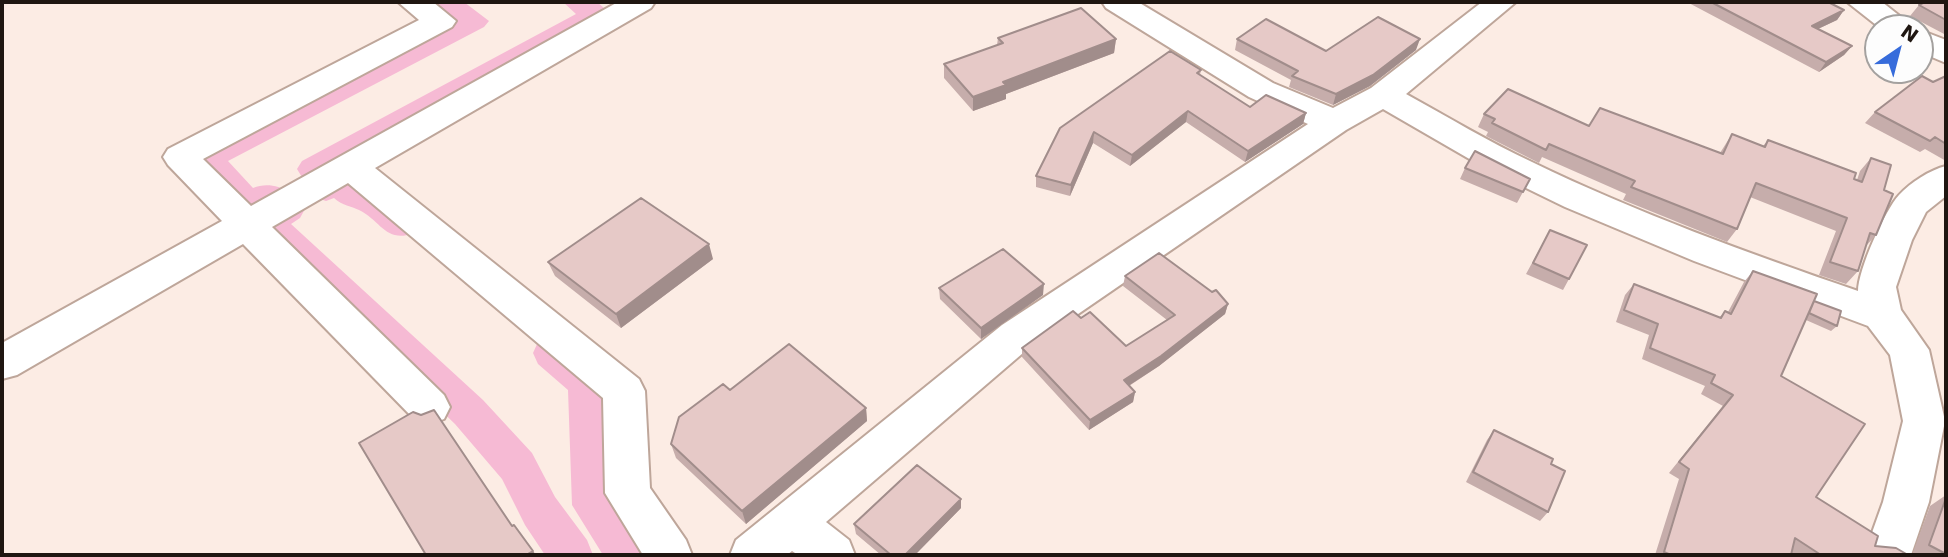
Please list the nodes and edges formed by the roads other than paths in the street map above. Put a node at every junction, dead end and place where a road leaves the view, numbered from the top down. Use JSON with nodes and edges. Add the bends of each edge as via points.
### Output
{"nodes":[{"id":1,"x":413,"y":2,"type":"edge"},
{"id":2,"x":1117,"y":2,"type":"edge"},
{"id":3,"x":1501,"y":2,"type":"edge"},
{"id":4,"x":1862,"y":2,"type":"edge"},
{"id":5,"x":621,"y":5,"type":"edge"},
{"id":6,"x":1880,"y":14,"type":"edge"},
{"id":7,"x":1383,"y":95,"type":"junction"},
{"id":8,"x":1334,"y":122,"type":"junction"},
{"id":9,"x":340,"y":172,"type":"junction"},
{"id":10,"x":1946,"y":178,"type":"edge"},
{"id":11,"x":251,"y":216,"type":"junction"},
{"id":12,"x":1882,"y":315,"type":"junction"},
{"id":13,"x":2,"y":363,"type":"edge"},
{"id":14,"x":429,"y":407,"type":"dead end"},
{"id":15,"x":793,"y":522,"type":"junction"},
{"id":16,"x":669,"y":555,"type":"edge"},
{"id":17,"x":753,"y":555,"type":"edge"},
{"id":18,"x":832,"y":555,"type":"edge"},
{"id":19,"x":1888,"y":555,"type":"edge"}],
"edges":[{"from":1,"to":11,"type":"street","via":[[441,21],[180,157]]},
{"from":2,"to":8,"type":"street","via":[[1261,90]]},
{"from":3,"to":7,"type":"street"},
{"from":4,"to":6,"type":"street"},
{"from":5,"to":9,"type":"street"},
{"from":7,"to":8,"type":"street"},
{"from":7,"to":12,"type":"street","via":[[1534,178],[1594,205],[1749,268]]},
{"from":8,"to":15,"type":"street","via":[[1016,336]]},
{"from":9,"to":11,"type":"street"},
{"from":9,"to":16,"type":"street","via":[[624,390],[628,494]]},
{"from":10,"to":12,"type":"street","via":[[1912,204],[1893,240],[1877,287]]},
{"from":11,"to":13,"type":"street"},
{"from":11,"to":14,"type":"street"},
{"from":12,"to":19,"type":"street","via":[[1909,350],[1924,421],[1906,502]]},
{"from":15,"to":17,"type":"street"},
{"from":15,"to":18,"type":"street"}]}
